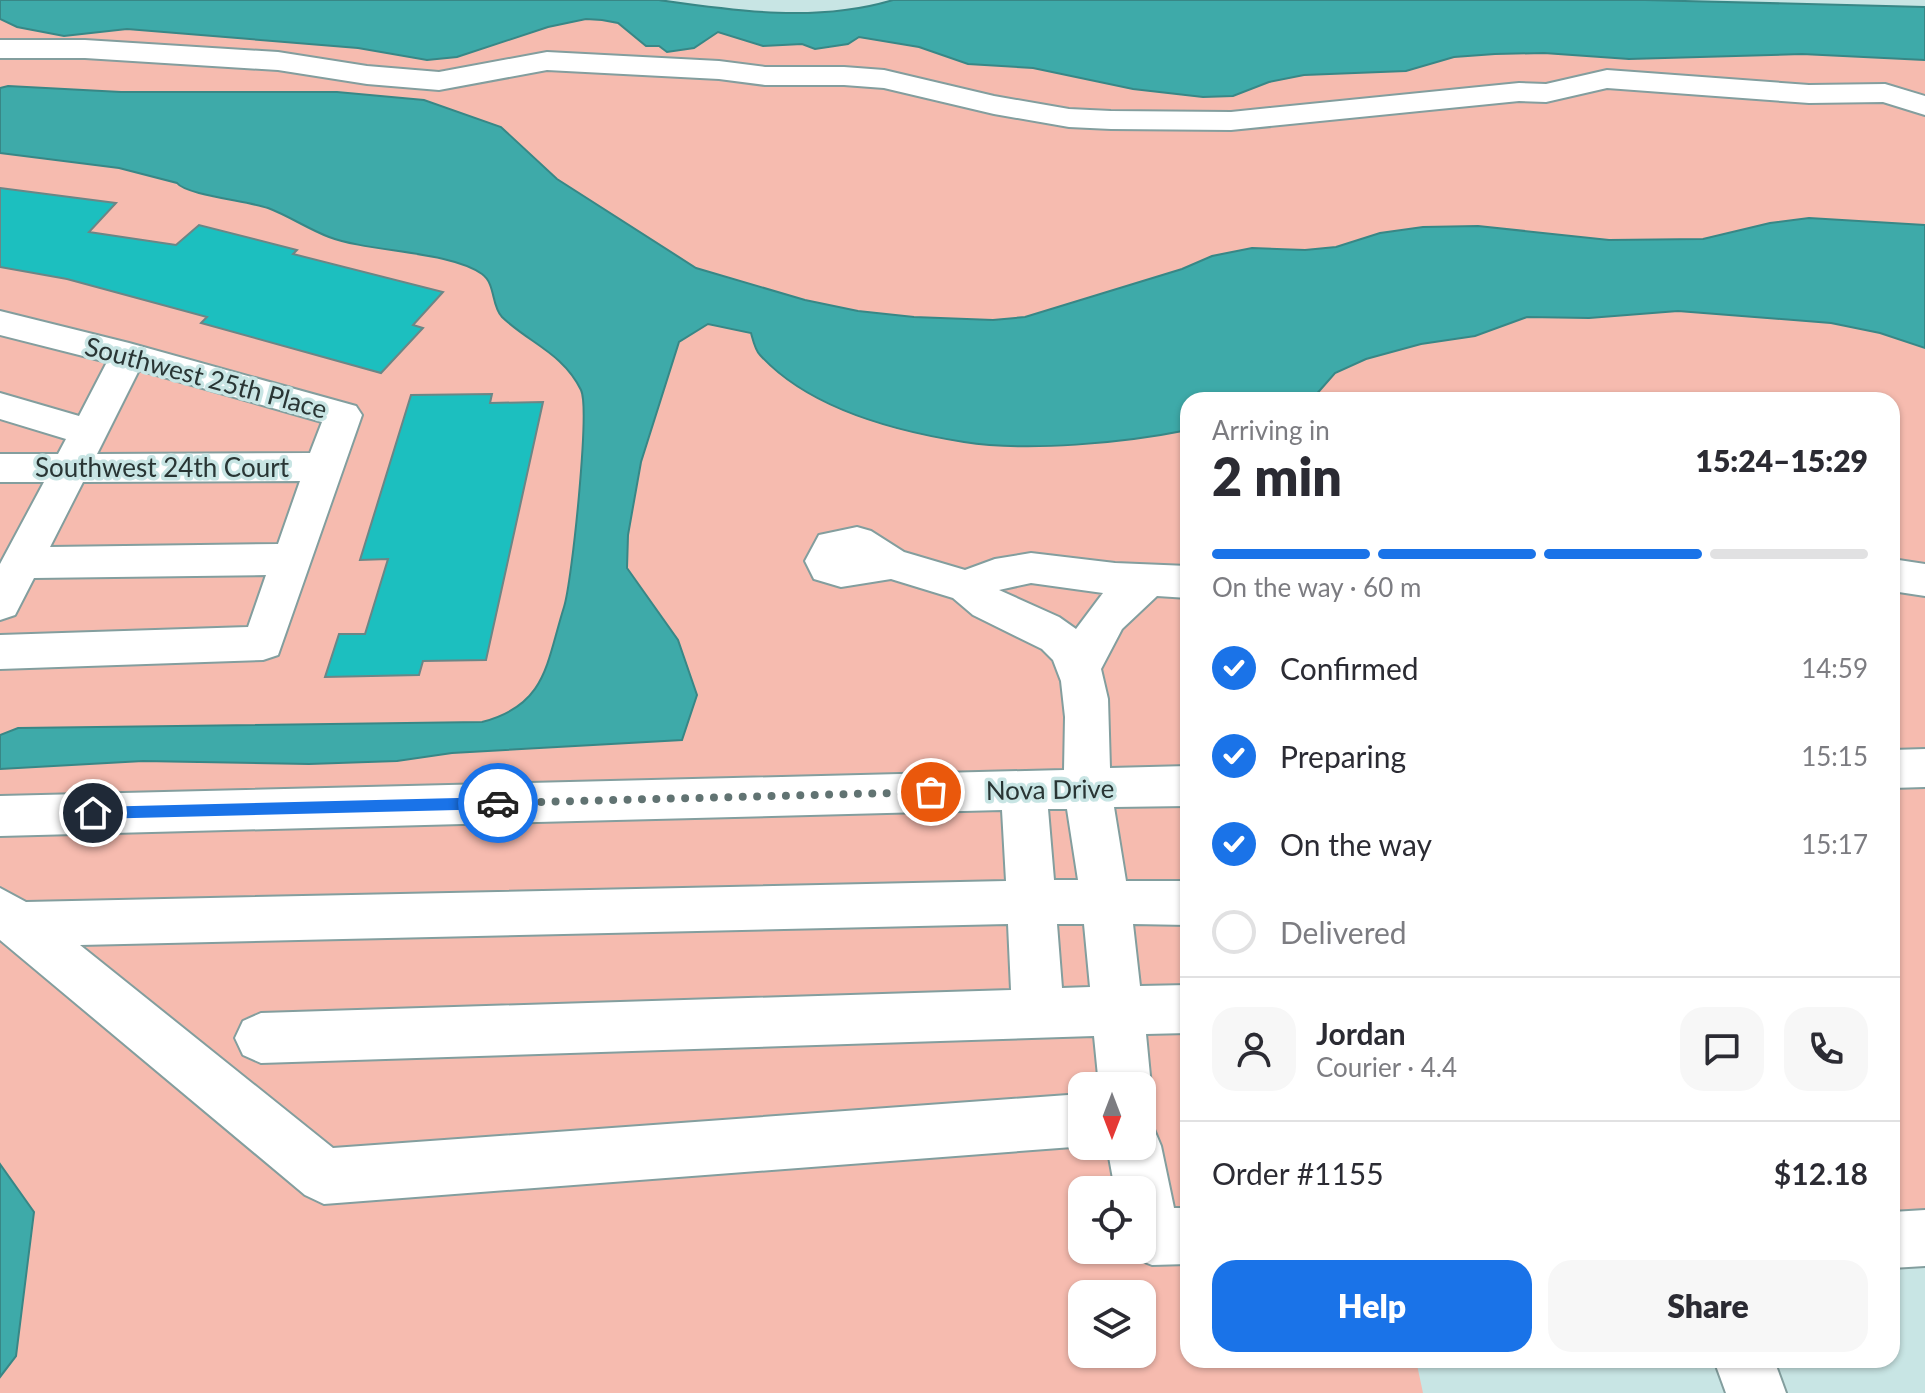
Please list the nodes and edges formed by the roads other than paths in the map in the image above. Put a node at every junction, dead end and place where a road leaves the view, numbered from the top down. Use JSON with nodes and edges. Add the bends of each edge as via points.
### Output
{"nodes":[{"id":1,"x":0,"y":49,"type":"edge"},
{"id":2,"x":1925,"y":106,"type":"edge"},
{"id":3,"x":0,"y":323,"type":"edge"},
{"id":4,"x":129,"y":355,"type":"junction"},
{"id":5,"x":0,"y":406,"type":"edge"},
{"id":6,"x":88,"y":432,"type":"junction"},
{"id":7,"x":70,"y":467,"type":"junction"},
{"id":8,"x":324,"y":467,"type":"junction"},
{"id":9,"x":0,"y":468,"type":"edge"},
{"id":10,"x":18,"y":549,"type":"edge"},
{"id":11,"x":292,"y":559,"type":"junction"},
{"id":12,"x":891,"y":564,"type":"dead end"},
{"id":13,"x":1900,"y":576,"type":"edge"},
{"id":14,"x":1170,"y":580,"type":"edge"},
{"id":15,"x":1925,"y":580,"type":"edge"},
{"id":16,"x":967,"y":586,"type":"junction"},
{"id":17,"x":0,"y":604,"type":"edge"},
{"id":18,"x":0,"y":652,"type":"edge"},
{"id":19,"x":1079,"y":669,"type":"junction"},
{"id":20,"x":1925,"y":768,"type":"edge"},
{"id":21,"x":1900,"y":769,"type":"edge"},
{"id":22,"x":1180,"y":786,"type":"edge"},
{"id":23,"x":1088,"y":789,"type":"junction"},
{"id":24,"x":1024,"y":790,"type":"junction"},
{"id":25,"x":0,"y":816,"type":"edge"},
{"id":26,"x":1032,"y":902,"type":"junction"},
{"id":27,"x":1106,"y":902,"type":"junction"},
{"id":28,"x":1180,"y":903,"type":"edge"},
{"id":29,"x":9,"y":917,"type":"edge"},
{"id":30,"x":1180,"y":1009,"type":"edge"},
{"id":31,"x":1117,"y":1011,"type":"junction"},
{"id":32,"x":1038,"y":1013,"type":"junction"},
{"id":33,"x":261,"y":1038,"type":"dead end"},
{"id":34,"x":1124,"y":1072,"type":"edge"},
{"id":35,"x":1068,"y":1122,"type":"edge"},
{"id":36,"x":1137,"y":1160,"type":"edge"},
{"id":37,"x":1180,"y":1236,"type":"edge"},
{"id":38,"x":1925,"y":1238,"type":"edge"},
{"id":39,"x":1900,"y":1240,"type":"edge"},
{"id":40,"x":1747,"y":1368,"type":"edge"},
{"id":41,"x":1756,"y":1393,"type":"edge"}],
"edges":[{"from":1,"to":2,"type":"street","via":[[278,61],[439,81],[547,61],[844,76],[884,79],[1069,118],[1111,120],[1296,116],[1546,93],[1607,79],[1809,94],[1885,93]]},
{"from":3,"to":4,"type":"street","name":"Southwest 25th Place"},
{"from":4,"to":6,"type":"street"},
{"from":4,"to":8,"type":"street","name":"Southwest 25th Place","via":[[343,415]]},
{"from":5,"to":6,"type":"street"},
{"from":6,"to":7,"type":"street"},
{"from":7,"to":8,"type":"street","name":"Southwest 24th Court"},
{"from":7,"to":9,"type":"street","name":"Southwest 24th Court"},
{"from":7,"to":10,"type":"street"},
{"from":8,"to":11,"type":"street","name":"Southwest 25th Place"},
{"from":10,"to":11,"type":"street"},
{"from":10,"to":17,"type":"street"},
{"from":11,"to":18,"type":"street","name":"Southwest 25th Place","via":[[263,643]]},
{"from":12,"to":16,"type":"street"},
{"from":13,"to":15,"type":"street"},
{"from":14,"to":16,"type":"street","via":[[1031,568]]},
{"from":14,"to":19,"type":"street","via":[[1124,597],[1103,619]]},
{"from":16,"to":19,"type":"street","via":[[974,596],[1052,634],[1068,648]]},
{"from":19,"to":23,"type":"street","via":[[1085,694]]},
{"from":20,"to":21,"type":"street"},
{"from":22,"to":23,"type":"street","name":"Nova Drive"},
{"from":23,"to":24,"type":"street","name":"Nova Drive"},
{"from":23,"to":27,"type":"street"},
{"from":24,"to":25,"type":"street","name":"Nova Drive"},
{"from":24,"to":26,"type":"street"},
{"from":26,"to":27,"type":"street"},
{"from":26,"to":29,"type":"street"},
{"from":26,"to":32,"type":"street"},
{"from":27,"to":28,"type":"street"},
{"from":27,"to":31,"type":"street"},
{"from":29,"to":35,"type":"street","via":[[324,1176]]},
{"from":30,"to":31,"type":"street"},
{"from":31,"to":32,"type":"street"},
{"from":31,"to":34,"type":"street"},
{"from":32,"to":33,"type":"street"},
{"from":36,"to":37,"type":"street","via":[[1152,1237]]},
{"from":38,"to":39,"type":"street"},
{"from":40,"to":41,"type":"street"}]}
